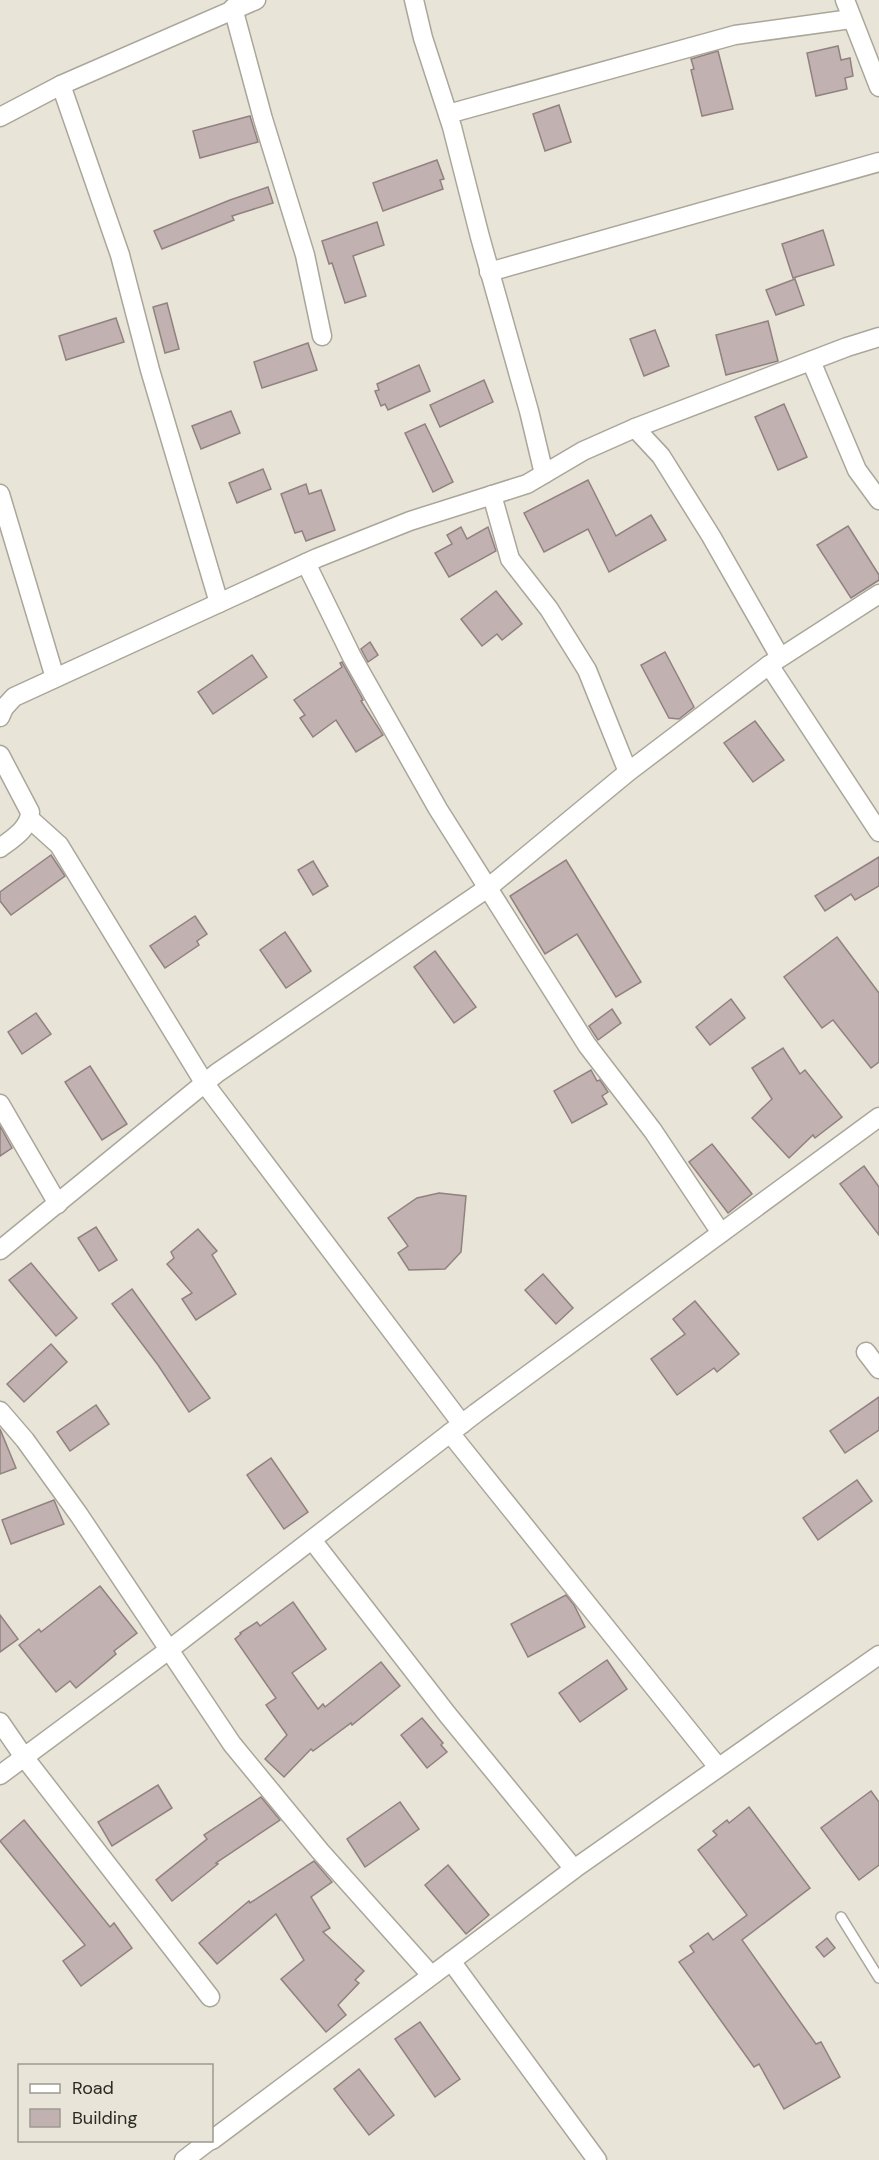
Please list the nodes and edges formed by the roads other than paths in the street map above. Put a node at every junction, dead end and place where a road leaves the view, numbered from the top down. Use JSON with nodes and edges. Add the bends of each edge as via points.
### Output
{"nodes":[{"id":1,"x":256,"y":0,"type":"edge"},
{"id":2,"x":414,"y":0,"type":"edge"},
{"id":3,"x":845,"y":0,"type":"edge"},
{"id":4,"x":233,"y":8,"type":"junction"},
{"id":5,"x":851,"y":19,"type":"junction"},
{"id":6,"x":62,"y":85,"type":"junction"},
{"id":7,"x":879,"y":87,"type":"edge"},
{"id":8,"x":448,"y":114,"type":"junction"},
{"id":9,"x":0,"y":117,"type":"edge"},
{"id":10,"x":879,"y":162,"type":"edge"},
{"id":11,"x":489,"y":273,"type":"junction"},
{"id":12,"x":322,"y":336,"type":"dead end"},
{"id":13,"x":879,"y":337,"type":"edge"},
{"id":14,"x":811,"y":362,"type":"junction"},
{"id":15,"x":635,"y":428,"type":"junction"},
{"id":16,"x":544,"y":474,"type":"junction"},
{"id":17,"x":0,"y":494,"type":"edge"},
{"id":18,"x":492,"y":495,"type":"junction"},
{"id":19,"x":879,"y":500,"type":"edge"},
{"id":20,"x":306,"y":563,"type":"junction"},
{"id":21,"x":879,"y":594,"type":"edge"},
{"id":22,"x":219,"y":603,"type":"junction"},
{"id":23,"x":774,"y":661,"type":"junction"},
{"id":24,"x":55,"y":678,"type":"junction"},
{"id":25,"x":1,"y":711,"type":"edge"},
{"id":26,"x":0,"y":755,"type":"edge"},
{"id":27,"x":628,"y":772,"type":"junction"},
{"id":28,"x":30,"y":819,"type":"junction"},
{"id":29,"x":879,"y":832,"type":"edge"},
{"id":30,"x":0,"y":849,"type":"edge"},
{"id":31,"x":489,"y":887,"type":"junction"},
{"id":32,"x":205,"y":1084,"type":"junction"},
{"id":33,"x":0,"y":1104,"type":"edge"},
{"id":34,"x":879,"y":1117,"type":"edge"},
{"id":35,"x":58,"y":1204,"type":"junction"},
{"id":36,"x":721,"y":1233,"type":"junction"},
{"id":37,"x":0,"y":1250,"type":"edge"},
{"id":38,"x":866,"y":1352,"type":"dead end"},
{"id":39,"x":879,"y":1369,"type":"edge"},
{"id":40,"x":0,"y":1411,"type":"edge"},
{"id":41,"x":456,"y":1428,"type":"junction"},
{"id":42,"x":312,"y":1540,"type":"junction"},
{"id":43,"x":170,"y":1649,"type":"junction"},
{"id":44,"x":879,"y":1654,"type":"edge"},
{"id":45,"x":0,"y":1722,"type":"edge"},
{"id":46,"x":24,"y":1757,"type":"junction"},
{"id":47,"x":718,"y":1767,"type":"junction"},
{"id":48,"x":0,"y":1775,"type":"edge"},
{"id":49,"x":574,"y":1869,"type":"junction"},
{"id":50,"x":841,"y":1917,"type":"dead end"},
{"id":51,"x":450,"y":1961,"type":"junction"},
{"id":52,"x":432,"y":1975,"type":"junction"},
{"id":53,"x":879,"y":1978,"type":"edge"},
{"id":54,"x":210,"y":1997,"type":"dead end"},
{"id":55,"x":213,"y":2139,"type":"edge"},
{"id":56,"x":208,"y":2142,"type":"edge"},
{"id":57,"x":184,"y":2160,"type":"edge"},
{"id":58,"x":597,"y":2160,"type":"edge"}],
"edges":[{"from":1,"to":4,"type":"street"},
{"from":2,"to":8,"type":"street"},
{"from":3,"to":5,"type":"street"},
{"from":4,"to":6,"type":"street"},
{"from":4,"to":12,"type":"street","via":[[305,255]]},
{"from":5,"to":7,"type":"street"},
{"from":5,"to":8,"type":"street","via":[[735,35]]},
{"from":6,"to":9,"type":"street"},
{"from":6,"to":22,"type":"street","via":[[120,255]]},
{"from":8,"to":11,"type":"street"},
{"from":10,"to":11,"type":"street"},
{"from":11,"to":16,"type":"street","via":[[530,411]]},
{"from":13,"to":14,"type":"street"},
{"from":14,"to":15,"type":"street"},
{"from":14,"to":19,"type":"street","via":[[857,470]]},
{"from":15,"to":16,"type":"street"},
{"from":15,"to":23,"type":"street","via":[[661,456],[711,536]]},
{"from":16,"to":18,"type":"street"},
{"from":17,"to":24,"type":"street"},
{"from":18,"to":20,"type":"street","via":[[410,521]]},
{"from":18,"to":27,"type":"street","via":[[510,559],[549,609],[587,670]]},
{"from":20,"to":22,"type":"street"},
{"from":20,"to":31,"type":"street","via":[[352,657],[438,809]]},
{"from":21,"to":23,"type":"street"},
{"from":22,"to":24,"type":"street"},
{"from":23,"to":27,"type":"street"},
{"from":23,"to":29,"type":"street"},
{"from":24,"to":25,"type":"street","via":[[14,697]]},
{"from":26,"to":28,"type":"street"},
{"from":27,"to":31,"type":"street"},
{"from":28,"to":30,"type":"street"},
{"from":28,"to":32,"type":"street","via":[[58,845]]},
{"from":31,"to":32,"type":"street"},
{"from":31,"to":36,"type":"street","via":[[588,1045]]},
{"from":32,"to":35,"type":"street"},
{"from":32,"to":41,"type":"street"},
{"from":33,"to":35,"type":"street"},
{"from":34,"to":36,"type":"street"},
{"from":35,"to":37,"type":"street"},
{"from":36,"to":41,"type":"street"},
{"from":38,"to":39,"type":"street"},
{"from":40,"to":43,"type":"street","via":[[65,1496]]},
{"from":41,"to":42,"type":"street"},
{"from":41,"to":47,"type":"street"},
{"from":42,"to":43,"type":"street"},
{"from":42,"to":49,"type":"street"},
{"from":43,"to":46,"type":"street"},
{"from":43,"to":52,"type":"street","via":[[232,1744],[320,1851]]},
{"from":44,"to":47,"type":"street"},
{"from":45,"to":46,"type":"street"},
{"from":46,"to":48,"type":"street"},
{"from":46,"to":54,"type":"street"},
{"from":47,"to":49,"type":"street"},
{"from":49,"to":51,"type":"street"},
{"from":50,"to":53,"type":"lane"},
{"from":51,"to":52,"type":"street"},
{"from":51,"to":58,"type":"street"},
{"from":52,"to":55,"type":"street"},
{"from":56,"to":57,"type":"street"}]}
